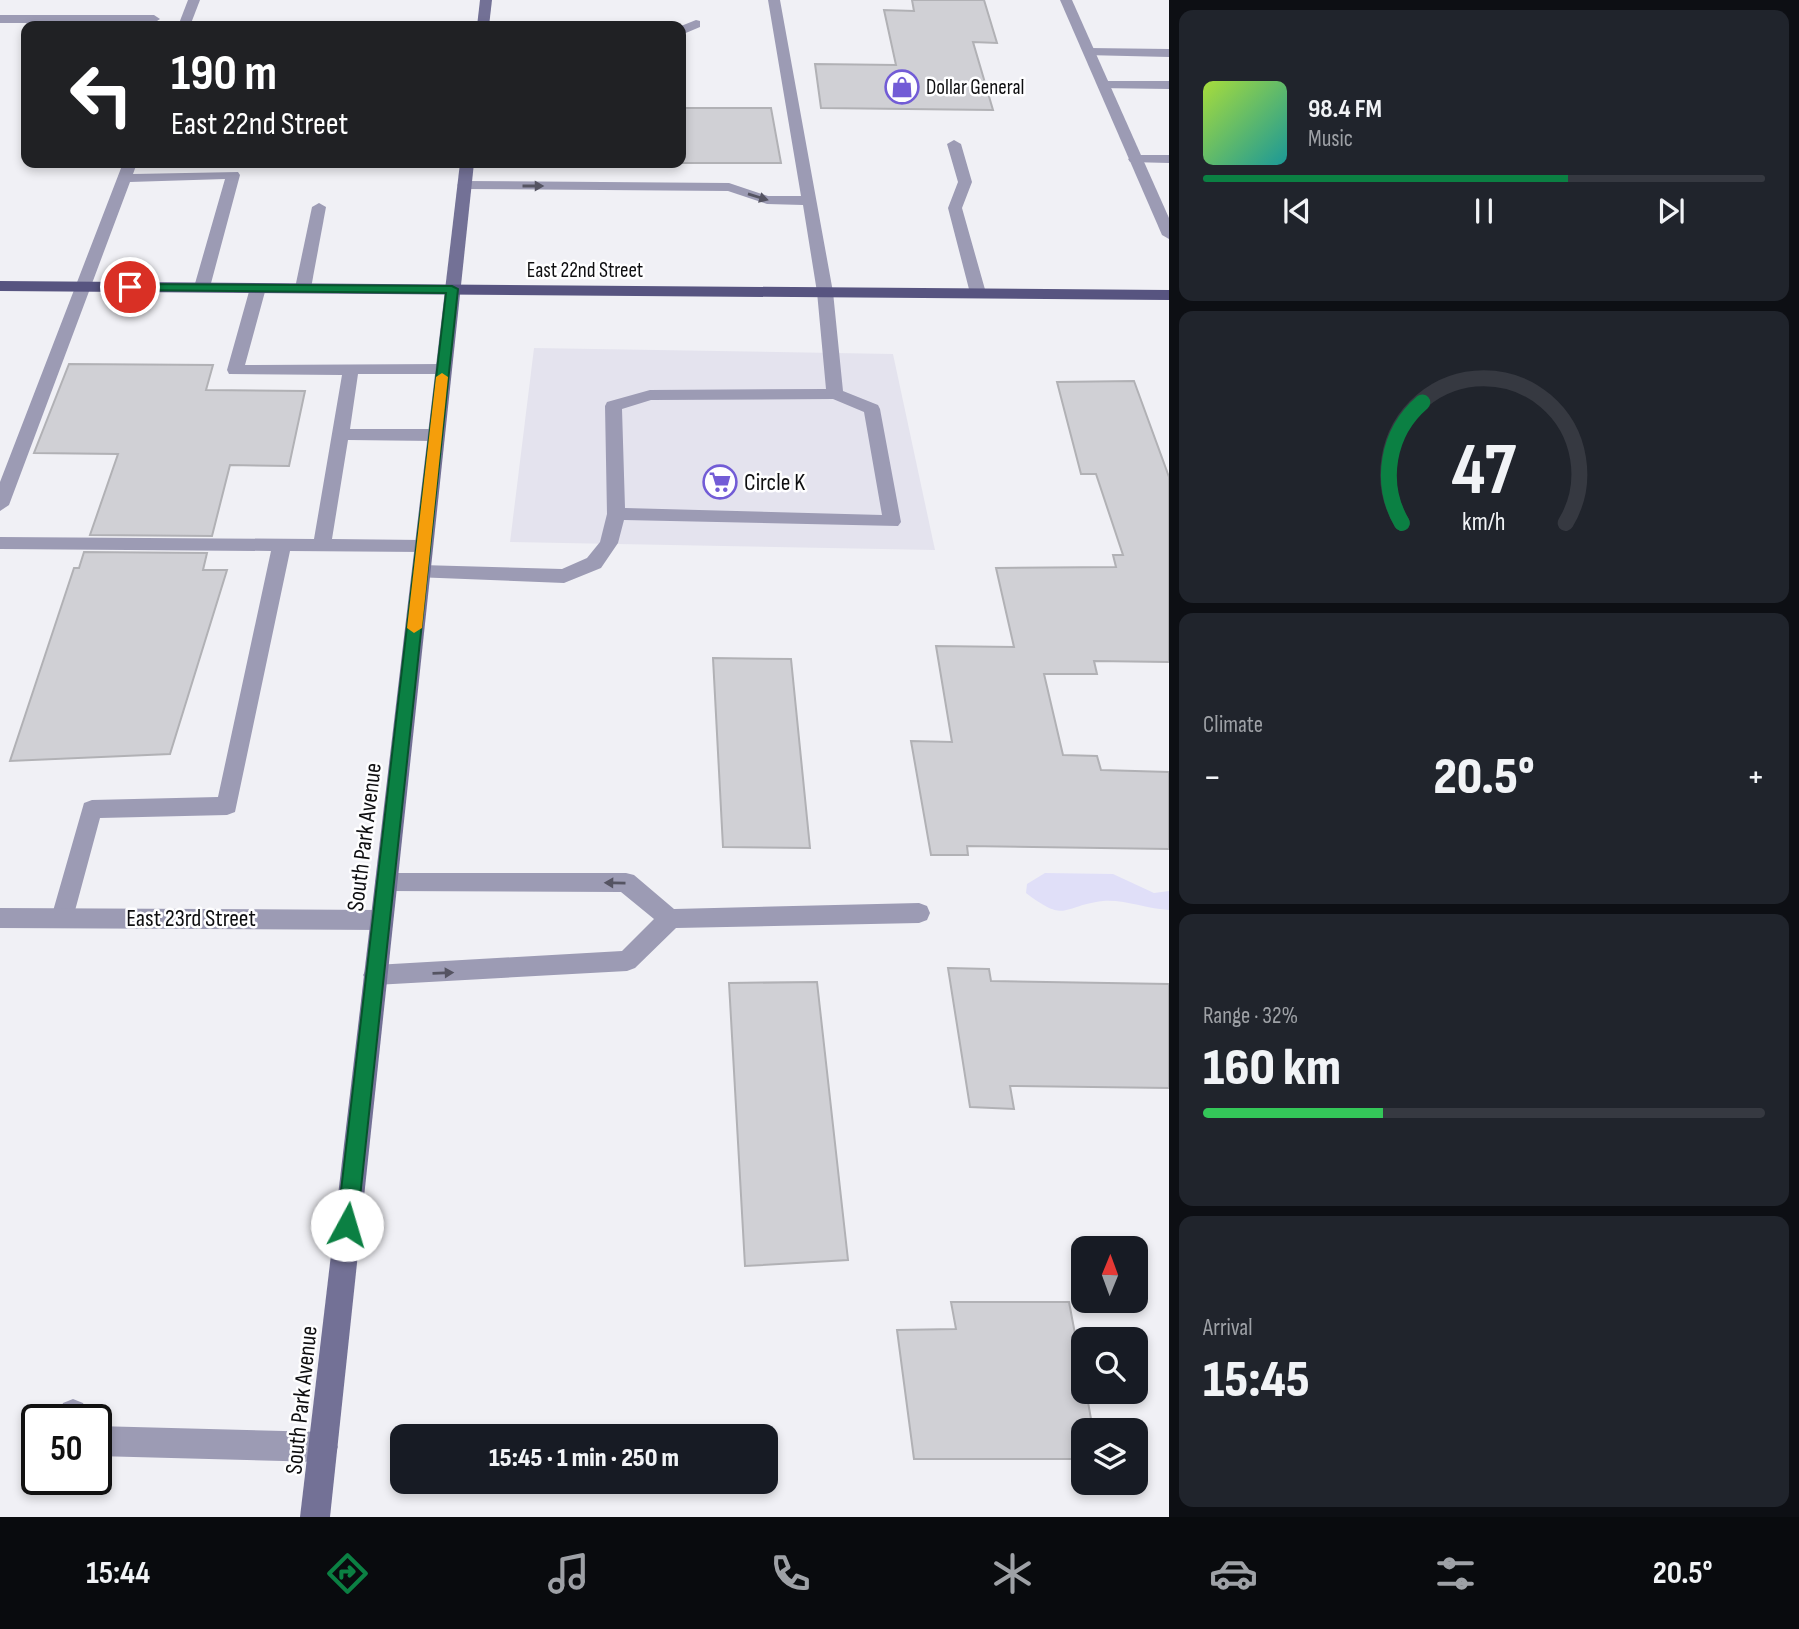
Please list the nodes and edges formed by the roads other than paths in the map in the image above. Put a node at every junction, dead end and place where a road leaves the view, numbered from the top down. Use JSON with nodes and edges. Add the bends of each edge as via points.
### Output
{"nodes":[{"id":1,"x":194,"y":0,"type":"edge"},
{"id":2,"x":486,"y":0,"type":"edge"},
{"id":3,"x":774,"y":0,"type":"edge"},
{"id":4,"x":1066,"y":0,"type":"edge"},
{"id":5,"x":0,"y":19,"type":"edge"},
{"id":6,"x":154,"y":19,"type":"dead end"},
{"id":7,"x":186,"y":21,"type":"edge"},
{"id":8,"x":484,"y":21,"type":"edge"},
{"id":9,"x":696,"y":24,"type":"dead end"},
{"id":10,"x":686,"y":29,"type":"edge"},
{"id":11,"x":1089,"y":52,"type":"junction"},
{"id":12,"x":1169,"y":52,"type":"edge"},
{"id":13,"x":1103,"y":85,"type":"junction"},
{"id":14,"x":1169,"y":85,"type":"edge"},
{"id":15,"x":954,"y":144,"type":"dead end"},
{"id":16,"x":1135,"y":159,"type":"junction"},
{"id":17,"x":1169,"y":159,"type":"edge"},
{"id":18,"x":466,"y":168,"type":"edge"},
{"id":19,"x":127,"y":170,"type":"edge"},
{"id":20,"x":464,"y":185,"type":"junction"},
{"id":21,"x":810,"y":201,"type":"junction"},
{"id":22,"x":319,"y":207,"type":"dead end"},
{"id":23,"x":1169,"y":235,"type":"edge"},
{"id":24,"x":0,"y":286,"type":"edge"},
{"id":25,"x":81,"y":286,"type":"junction"},
{"id":26,"x":202,"y":287,"type":"junction"},
{"id":27,"x":258,"y":288,"type":"junction"},
{"id":28,"x":303,"y":288,"type":"junction"},
{"id":29,"x":452,"y":289,"type":"junction"},
{"id":30,"x":825,"y":292,"type":"junction"},
{"id":31,"x":978,"y":293,"type":"junction"},
{"id":32,"x":1169,"y":295,"type":"edge"},
{"id":33,"x":443,"y":369,"type":"junction"},
{"id":34,"x":352,"y":370,"type":"junction"},
{"id":35,"x":835,"y":394,"type":"junction"},
{"id":36,"x":341,"y":434,"type":"junction"},
{"id":37,"x":435,"y":435,"type":"junction"},
{"id":38,"x":0,"y":505,"type":"edge"},
{"id":39,"x":617,"y":514,"type":"junction"},
{"id":40,"x":0,"y":542,"type":"edge"},
{"id":41,"x":282,"y":544,"type":"junction"},
{"id":42,"x":322,"y":545,"type":"junction"},
{"id":43,"x":424,"y":546,"type":"junction"},
{"id":44,"x":421,"y":572,"type":"junction"},
{"id":45,"x":386,"y":882,"type":"junction"},
{"id":46,"x":919,"y":913,"type":"dead end"},
{"id":47,"x":0,"y":918,"type":"edge"},
{"id":48,"x":62,"y":918,"type":"junction"},
{"id":49,"x":670,"y":919,"type":"junction"},
{"id":50,"x":381,"y":920,"type":"junction"},
{"id":51,"x":375,"y":975,"type":"junction"},
{"id":52,"x":112,"y":1441,"type":"edge"},
{"id":53,"x":323,"y":1447,"type":"junction"},
{"id":54,"x":315,"y":1517,"type":"edge"}],
"edges":[{"from":1,"to":7,"type":"street"},
{"from":2,"to":8,"type":"main road"},
{"from":3,"to":21,"type":"street"},
{"from":4,"to":11,"type":"street"},
{"from":5,"to":6,"type":"street"},
{"from":9,"to":10,"type":"street"},
{"from":11,"to":12,"type":"street"},
{"from":11,"to":13,"type":"street"},
{"from":13,"to":14,"type":"street"},
{"from":13,"to":16,"type":"street"},
{"from":15,"to":31,"type":"street","via":[[965,182],[955,208]]},
{"from":16,"to":17,"type":"street"},
{"from":16,"to":23,"type":"street"},
{"from":18,"to":20,"type":"main road","name":"South Park Avenue"},
{"from":19,"to":25,"type":"street"},
{"from":19,"to":26,"type":"street","via":[[233,175]]},
{"from":20,"to":21,"type":"street","one_way":true,"via":[[729,187],[767,200]]},
{"from":20,"to":29,"type":"main road","name":"South Park Avenue"},
{"from":21,"to":30,"type":"street"},
{"from":22,"to":28,"type":"street"},
{"from":24,"to":25,"type":"main road","name":"East 22nd Street"},
{"from":25,"to":26,"type":"main road","name":"East 22nd Street"},
{"from":25,"to":38,"type":"street"},
{"from":26,"to":27,"type":"main road","name":"East 22nd Street"},
{"from":27,"to":28,"type":"main road","name":"East 22nd Street"},
{"from":27,"to":34,"type":"street","via":[[235,370]]},
{"from":28,"to":29,"type":"main road","name":"East 22nd Street"},
{"from":29,"to":30,"type":"main road","name":"East 22nd Street"},
{"from":29,"to":33,"type":"main road","name":"South Park Avenue"},
{"from":30,"to":31,"type":"main road","name":"East 22nd Street"},
{"from":30,"to":35,"type":"street"},
{"from":31,"to":32,"type":"main road","name":"East 22nd Street"},
{"from":33,"to":34,"type":"street"},
{"from":33,"to":37,"type":"main road","name":"South Park Avenue"},
{"from":34,"to":36,"type":"street"},
{"from":35,"to":39,"type":"street","via":[[650,395],[613,406]]},
{"from":35,"to":39,"type":"street","via":[[873,409],[892,522]]},
{"from":36,"to":37,"type":"street"},
{"from":36,"to":42,"type":"street"},
{"from":37,"to":43,"type":"main road","name":"South Park Avenue"},
{"from":39,"to":44,"type":"street","via":[[610,543],[594,563],[564,576]]},
{"from":40,"to":41,"type":"street"},
{"from":41,"to":42,"type":"street"},
{"from":41,"to":48,"type":"street","via":[[227,806],[92,808]]},
{"from":42,"to":43,"type":"street"},
{"from":43,"to":44,"type":"main road","name":"South Park Avenue"},
{"from":44,"to":45,"type":"main road","name":"South Park Avenue"},
{"from":49,"to":45,"type":"street","one_way":true,"via":[[626,882]]},
{"from":45,"to":50,"type":"main road","name":"South Park Avenue"},
{"from":46,"to":49,"type":"street"},
{"from":47,"to":48,"type":"street","name":"East 23rd Street"},
{"from":48,"to":50,"type":"street","name":"East 23rd Street"},
{"from":51,"to":49,"type":"street","one_way":true,"via":[[627,961]]},
{"from":50,"to":51,"type":"main road","name":"South Park Avenue"},
{"from":51,"to":53,"type":"main road","name":"South Park Avenue"},
{"from":52,"to":53,"type":"street"},
{"from":53,"to":54,"type":"main road","name":"South Park Avenue"}]}
